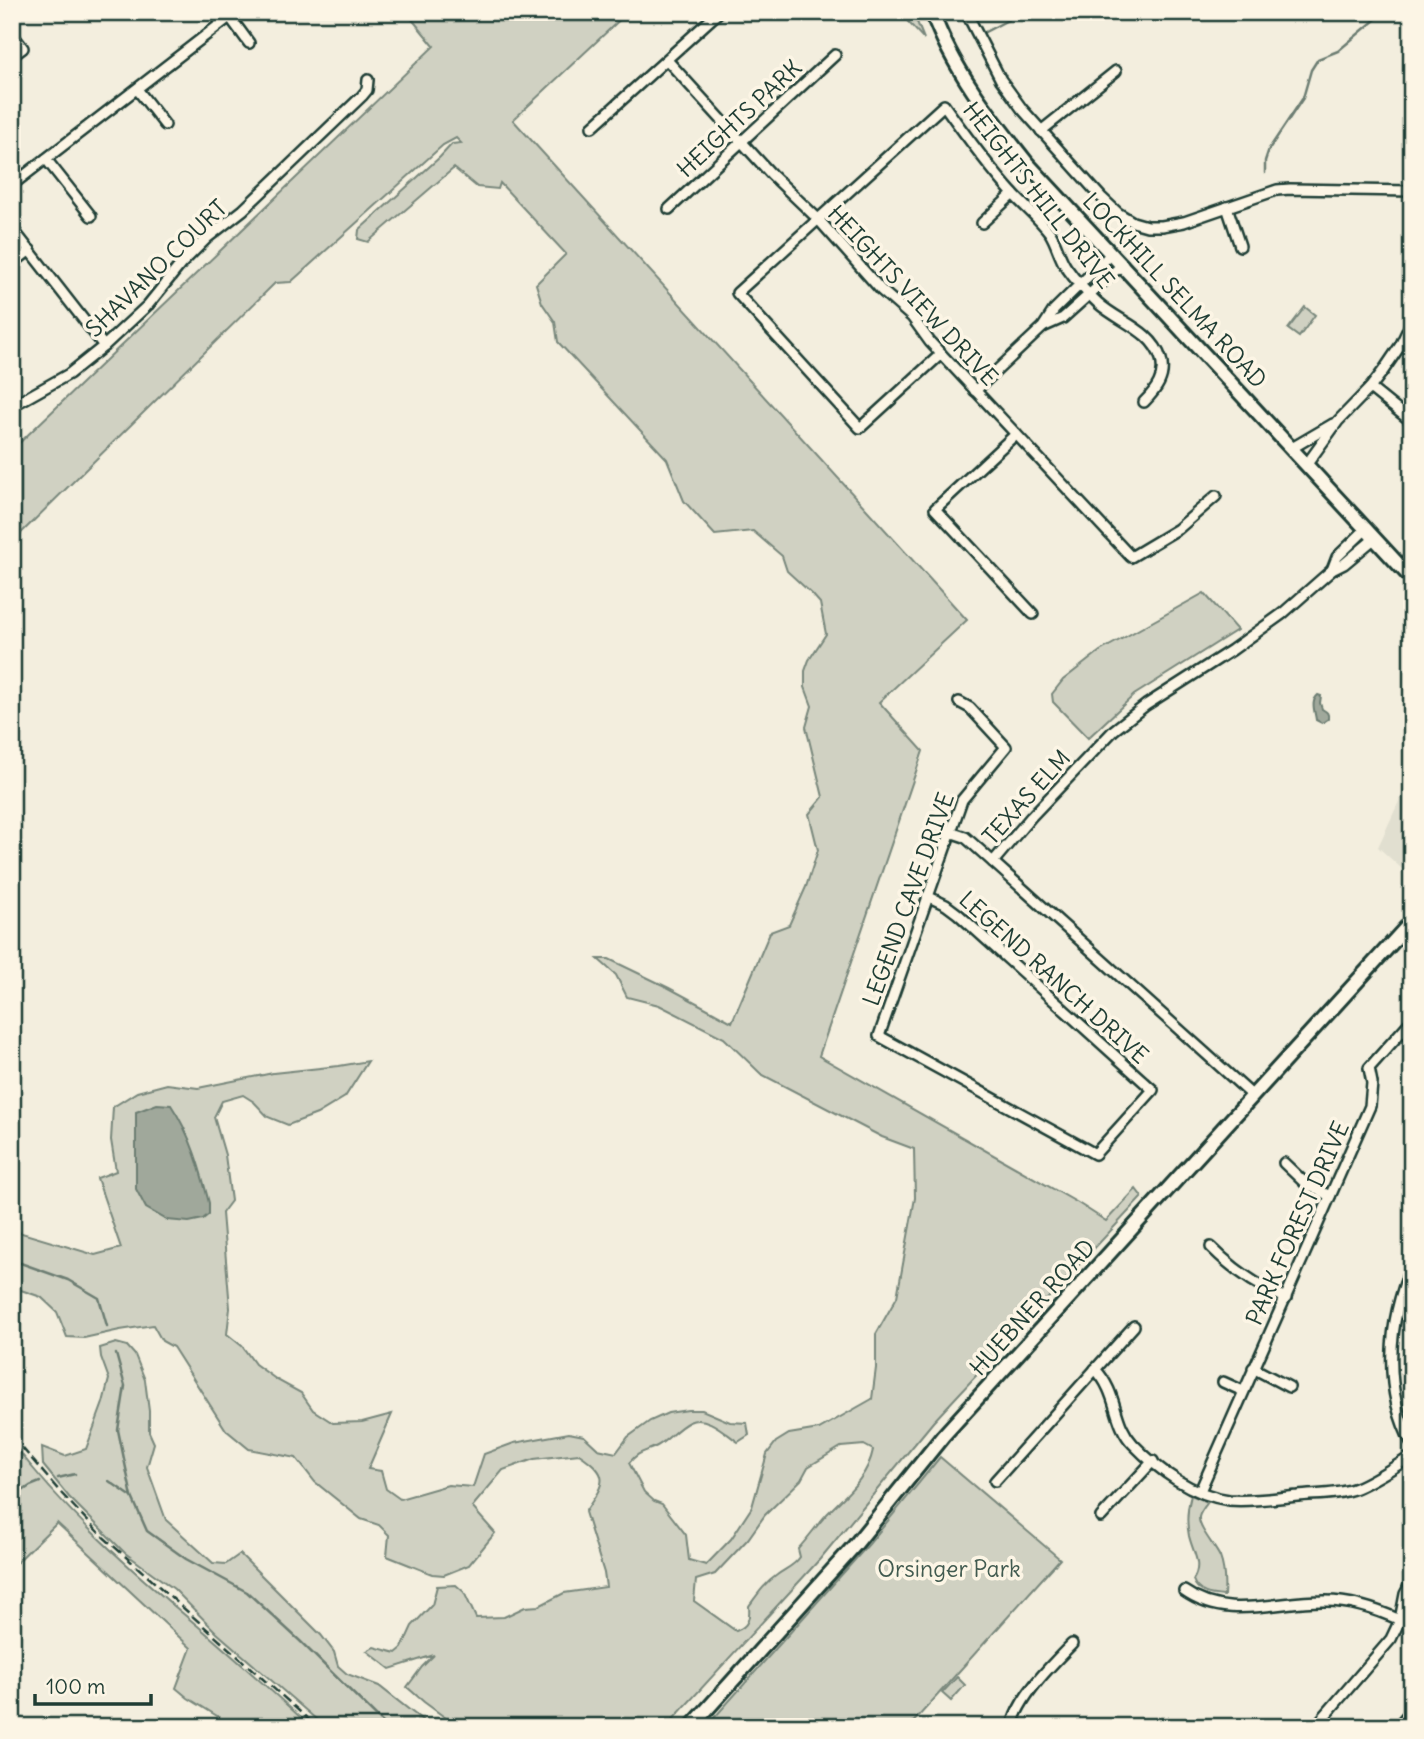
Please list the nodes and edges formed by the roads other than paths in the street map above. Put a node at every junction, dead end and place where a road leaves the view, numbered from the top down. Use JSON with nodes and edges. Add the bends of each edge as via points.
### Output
{"nodes":[{"id":1,"x":719,"y":12,"type":"edge"},
{"id":2,"x":932,"y":12,"type":"edge"},
{"id":3,"x":966,"y":12,"type":"edge"},
{"id":4,"x":233,"y":15,"type":"edge"},
{"id":5,"x":12,"y":34,"type":"edge"},
{"id":6,"x":249,"y":43,"type":"dead end"},
{"id":7,"x":835,"y":55,"type":"dead end"},
{"id":8,"x":12,"y":56,"type":"edge"},
{"id":9,"x":667,"y":60,"type":"junction"},
{"id":10,"x":1116,"y":71,"type":"dead end"},
{"id":11,"x":368,"y":80,"type":"dead end"},
{"id":12,"x":137,"y":89,"type":"junction"},
{"id":13,"x":165,"y":125,"type":"dead end"},
{"id":14,"x":592,"y":128,"type":"dead end"},
{"id":15,"x":1041,"y":131,"type":"junction"},
{"id":16,"x":741,"y":141,"type":"junction"},
{"id":17,"x":46,"y":159,"type":"junction"},
{"id":18,"x":12,"y":185,"type":"edge"},
{"id":19,"x":1412,"y":191,"type":"edge"},
{"id":20,"x":1013,"y":194,"type":"junction"},
{"id":21,"x":1227,"y":207,"type":"junction"},
{"id":22,"x":669,"y":209,"type":"dead end"},
{"id":23,"x":91,"y":216,"type":"dead end"},
{"id":24,"x":818,"y":219,"type":"junction"},
{"id":25,"x":982,"y":223,"type":"dead end"},
{"id":26,"x":12,"y":228,"type":"edge"},
{"id":27,"x":1240,"y":246,"type":"dead end"},
{"id":28,"x":30,"y":250,"type":"junction"},
{"id":29,"x":1112,"y":253,"type":"junction"},
{"id":30,"x":12,"y":264,"type":"edge"},
{"id":31,"x":1123,"y":264,"type":"junction"},
{"id":32,"x":1080,"y":284,"type":"junction"},
{"id":33,"x":1090,"y":294,"type":"junction"},
{"id":34,"x":1412,"y":321,"type":"edge"},
{"id":35,"x":1043,"y":327,"type":"junction"},
{"id":36,"x":104,"y":346,"type":"junction"},
{"id":37,"x":942,"y":354,"type":"junction"},
{"id":38,"x":1370,"y":388,"type":"junction"},
{"id":39,"x":975,"y":391,"type":"junction"},
{"id":40,"x":1144,"y":402,"type":"dead end"},
{"id":41,"x":12,"y":406,"type":"edge"},
{"id":42,"x":1338,"y":421,"type":"junction"},
{"id":43,"x":1412,"y":422,"type":"edge"},
{"id":44,"x":1016,"y":434,"type":"junction"},
{"id":45,"x":1292,"y":448,"type":"junction"},
{"id":46,"x":1307,"y":464,"type":"junction"},
{"id":47,"x":1216,"y":496,"type":"dead end"},
{"id":48,"x":1371,"y":534,"type":"junction"},
{"id":49,"x":1412,"y":579,"type":"edge"},
{"id":50,"x":1033,"y":614,"type":"dead end"},
{"id":51,"x":959,"y":702,"type":"dead end"},
{"id":52,"x":950,"y":832,"type":"junction"},
{"id":53,"x":993,"y":862,"type":"junction"},
{"id":54,"x":927,"y":896,"type":"junction"},
{"id":55,"x":1412,"y":921,"type":"edge"},
{"id":56,"x":1412,"y":1020,"type":"edge"},
{"id":57,"x":1253,"y":1096,"type":"junction"},
{"id":58,"x":1095,"y":1154,"type":"joint"},
{"id":59,"x":1284,"y":1163,"type":"dead end"},
{"id":60,"x":1330,"y":1196,"type":"junction"},
{"id":61,"x":1210,"y":1247,"type":"dead end"},
{"id":62,"x":1412,"y":1265,"type":"edge"},
{"id":63,"x":1286,"y":1298,"type":"junction"},
{"id":64,"x":1134,"y":1326,"type":"dead end"},
{"id":65,"x":1253,"y":1368,"type":"junction"},
{"id":66,"x":1095,"y":1369,"type":"junction"},
{"id":67,"x":1223,"y":1382,"type":"dead end"},
{"id":68,"x":1289,"y":1387,"type":"dead end"},
{"id":69,"x":1243,"y":1391,"type":"junction"},
{"id":70,"x":1412,"y":1444,"type":"edge"},
{"id":71,"x":1412,"y":1456,"type":"edge"},
{"id":72,"x":1153,"y":1461,"type":"junction"},
{"id":73,"x":995,"y":1480,"type":"dead end"},
{"id":74,"x":1200,"y":1492,"type":"junction"},
{"id":75,"x":1101,"y":1517,"type":"dead end"},
{"id":76,"x":1412,"y":1581,"type":"edge"},
{"id":77,"x":1184,"y":1591,"type":"dead end"},
{"id":78,"x":1400,"y":1620,"type":"junction"},
{"id":79,"x":1072,"y":1644,"type":"dead end"},
{"id":80,"x":1412,"y":1710,"type":"edge"},
{"id":81,"x":691,"y":1727,"type":"edge"},
{"id":82,"x":1012,"y":1727,"type":"edge"},
{"id":83,"x":1315,"y":1727,"type":"edge"},
{"id":84,"x":1397,"y":1727,"type":"edge"}],
"edges":[{"from":1,"to":9,"type":"street"},
{"from":2,"to":29,"type":"main road","name":"LOCKHILL SELMA ROAD","via":[[961,72],[992,119]]},
{"from":3,"to":15,"type":"street","via":[[1002,80]]},
{"from":4,"to":6,"type":"street"},
{"from":4,"to":12,"type":"street"},
{"from":5,"to":8,"type":"street","via":[[23,48]]},
{"from":7,"to":16,"type":"street","name":"HEIGHTS PARK"},
{"from":9,"to":14,"type":"street"},
{"from":9,"to":16,"type":"street","name":"HEIGHTS VIEW DRIVE"},
{"from":10,"to":15,"type":"street"},
{"from":11,"to":36,"type":"street","name":"SHAVANO COURT","via":[[362,96],[243,210],[207,238],[148,305]]},
{"from":12,"to":13,"type":"street"},
{"from":12,"to":17,"type":"street"},
{"from":15,"to":21,"type":"street","via":[[1101,197],[1133,222],[1163,226]]},
{"from":16,"to":22,"type":"street","name":"HEIGHTS PARK"},
{"from":16,"to":24,"type":"street","name":"HEIGHTS VIEW DRIVE"},
{"from":17,"to":18,"type":"street"},
{"from":17,"to":23,"type":"street"},
{"from":19,"to":21,"type":"street","via":[[1277,190]]},
{"from":20,"to":24,"type":"street","name":"HEIGHTS HILL DRIVE","via":[[944,105]]},
{"from":20,"to":25,"type":"street"},
{"from":20,"to":32,"type":"street","name":"HEIGHTS HILL DRIVE","via":[[1050,233],[1065,266]]},
{"from":21,"to":27,"type":"street"},
{"from":24,"to":37,"type":"street","name":"HEIGHTS VIEW DRIVE"},
{"from":24,"to":37,"type":"street","via":[[737,293],[860,428]]},
{"from":26,"to":28,"type":"street"},
{"from":28,"to":30,"type":"street"},
{"from":28,"to":36,"type":"street"},
{"from":29,"to":31,"type":"main road","name":"LOCKHILL SELMA ROAD"},
{"from":29,"to":32,"type":"street"},
{"from":31,"to":33,"type":"street"},
{"from":31,"to":45,"type":"main road","name":"LOCKHILL SELMA ROAD"},
{"from":32,"to":33,"type":"street","name":"HEIGHTS HILL DRIVE"},
{"from":32,"to":35,"type":"street"},
{"from":33,"to":35,"type":"street","via":[[1063,318]]},
{"from":33,"to":40,"type":"street","name":"HEIGHTS HILL DRIVE","via":[[1145,335],[1160,358],[1161,379]]},
{"from":34,"to":38,"type":"street"},
{"from":35,"to":39,"type":"street"},
{"from":36,"to":41,"type":"street","name":"SHAVANO COURT","via":[[69,374]]},
{"from":37,"to":39,"type":"street","name":"HEIGHTS VIEW DRIVE"},
{"from":38,"to":42,"type":"street"},
{"from":38,"to":43,"type":"street"},
{"from":39,"to":44,"type":"street","name":"HEIGHTS VIEW DRIVE"},
{"from":42,"to":45,"type":"street"},
{"from":42,"to":46,"type":"street"},
{"from":44,"to":47,"type":"street","name":"HEIGHTS VIEW DRIVE","via":[[1130,557],[1178,529]]},
{"from":44,"to":50,"type":"street","via":[[935,509]]},
{"from":45,"to":46,"type":"main road","name":"LOCKHILL SELMA ROAD"},
{"from":46,"to":48,"type":"main road","name":"LOCKHILL SELMA ROAD"},
{"from":48,"to":49,"type":"main road","name":"LOCKHILL SELMA ROAD"},
{"from":48,"to":53,"type":"street","name":"TEXAS ELM","via":[[1344,564],[1282,614],[1114,730]]},
{"from":51,"to":52,"type":"street","name":"LEGEND CAVE DRIVE","via":[[1006,747],[962,800]]},
{"from":52,"to":53,"type":"street","via":[[965,837]]},
{"from":52,"to":54,"type":"street","name":"LEGEND CAVE DRIVE"},
{"from":53,"to":57,"type":"street","name":"TEXAS ELM"},
{"from":54,"to":58,"type":"street","name":"LEGEND RANCH DRIVE","via":[[958,914],[1153,1090]]},
{"from":54,"to":58,"type":"street","name":"LEGEND CAVE DRIVE","via":[[879,1036]]},
{"from":55,"to":57,"type":"main road","name":"HUEBNER ROAD"},
{"from":56,"to":60,"type":"street","name":"PARK FOREST DRIVE","via":[[1369,1068],[1370,1106]]},
{"from":57,"to":81,"type":"main road","name":"HUEBNER ROAD","via":[[943,1436],[846,1555]]},
{"from":59,"to":60,"type":"street","via":[[1306,1184]]},
{"from":60,"to":63,"type":"street","name":"PARK FOREST DRIVE"},
{"from":61,"to":63,"type":"street","via":[[1245,1277]]},
{"from":62,"to":70,"type":"street","via":[[1397,1309],[1392,1351],[1399,1415]]},
{"from":63,"to":65,"type":"street","name":"PARK FOREST DRIVE"},
{"from":64,"to":66,"type":"street"},
{"from":65,"to":68,"type":"street"},
{"from":65,"to":69,"type":"street","name":"PARK FOREST DRIVE"},
{"from":66,"to":72,"type":"street","via":[[1112,1394],[1125,1433]]},
{"from":66,"to":73,"type":"street"},
{"from":67,"to":69,"type":"street"},
{"from":69,"to":74,"type":"street","name":"PARK FOREST DRIVE"},
{"from":71,"to":74,"type":"street","via":[[1355,1488],[1338,1492],[1236,1500]]},
{"from":72,"to":74,"type":"street"},
{"from":72,"to":75,"type":"street"},
{"from":76,"to":78,"type":"street"},
{"from":77,"to":78,"type":"street","via":[[1233,1607],[1322,1601],[1358,1605]]},
{"from":78,"to":83,"type":"street","via":[[1391,1639]]},
{"from":79,"to":82,"type":"street","via":[[1019,1707]]},
{"from":80,"to":84,"type":"street"}]}
